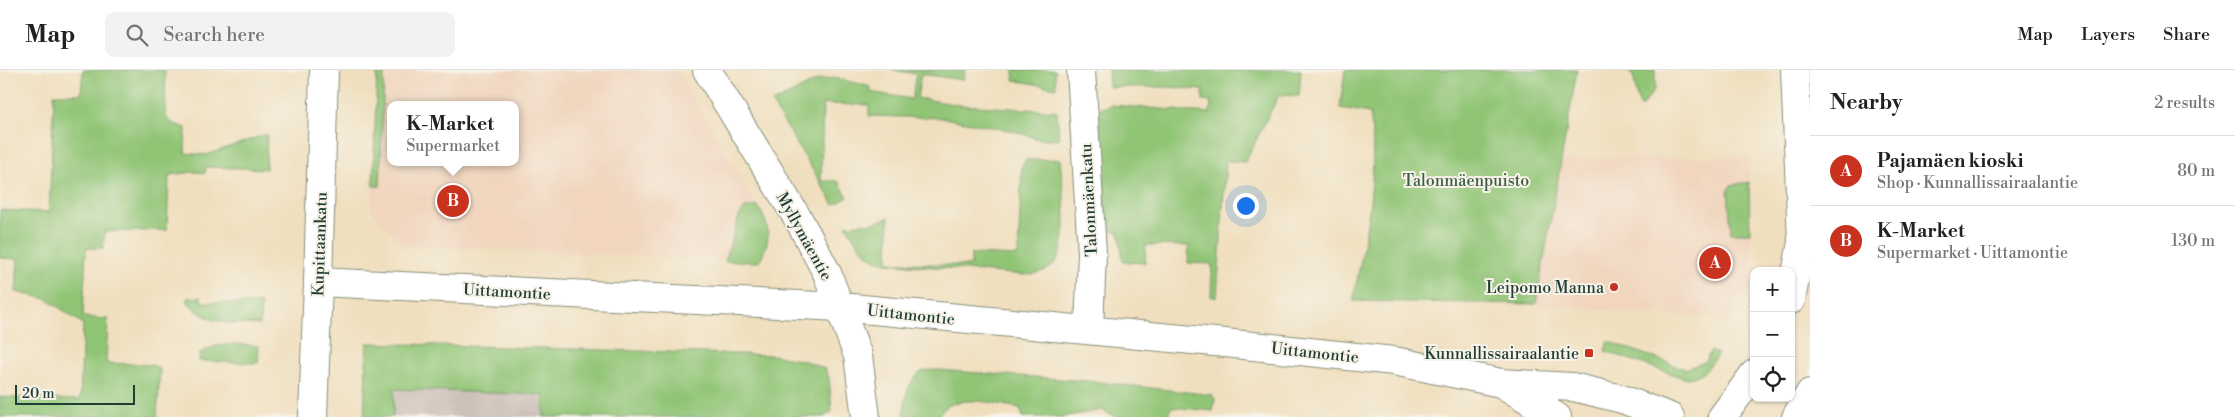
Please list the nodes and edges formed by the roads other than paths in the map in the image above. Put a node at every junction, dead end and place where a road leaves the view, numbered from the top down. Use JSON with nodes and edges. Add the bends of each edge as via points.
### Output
{"nodes":[{"id":1,"x":324,"y":70,"type":"edge"},
{"id":2,"x":707,"y":70,"type":"edge"},
{"id":3,"x":1081,"y":70,"type":"edge"},
{"id":4,"x":1795,"y":70,"type":"edge"},
{"id":5,"x":1802,"y":242,"type":"junction"},
{"id":6,"x":1810,"y":271,"type":"edge"},
{"id":7,"x":1795,"y":279,"type":"edge"},
{"id":8,"x":318,"y":282,"type":"junction"},
{"id":9,"x":841,"y":307,"type":"junction"},
{"id":10,"x":1089,"y":330,"type":"junction"},
{"id":11,"x":1750,"y":379,"type":"edge"},
{"id":12,"x":1501,"y":383,"type":"junction"},
{"id":13,"x":1810,"y":393,"type":"edge"},
{"id":14,"x":313,"y":417,"type":"edge"},
{"id":15,"x":866,"y":417,"type":"edge"},
{"id":16,"x":1557,"y":417,"type":"edge"},
{"id":17,"x":1670,"y":417,"type":"edge"},
{"id":18,"x":1722,"y":417,"type":"edge"},
{"id":19,"x":1796,"y":417,"type":"edge"}],
"edges":[{"from":1,"to":8,"type":"street","name":"Kupittaankatu"},
{"from":2,"to":9,"type":"street","name":"Myllymäentie","via":[[800,222]]},
{"from":3,"to":10,"type":"street","name":"Talonmäenkatu","via":[[1092,252]]},
{"from":4,"to":5,"type":"street"},
{"from":5,"to":6,"type":"street"},
{"from":5,"to":7,"type":"street"},
{"from":8,"to":9,"type":"street","name":"Uittamontie"},
{"from":8,"to":14,"type":"street","name":"Kupittaankatu"},
{"from":9,"to":10,"type":"street","name":"Uittamontie"},
{"from":9,"to":15,"type":"street","name":"Myllymäentie","via":[[858,356]]},
{"from":10,"to":12,"type":"street","name":"Uittamontie","via":[[1394,361]]},
{"from":11,"to":18,"type":"street"},
{"from":12,"to":16,"type":"street","name":"Uittamontie"},
{"from":12,"to":17,"type":"street","name":"Uittamontie","via":[[1573,387],[1622,399]]},
{"from":13,"to":19,"type":"street"}]}
